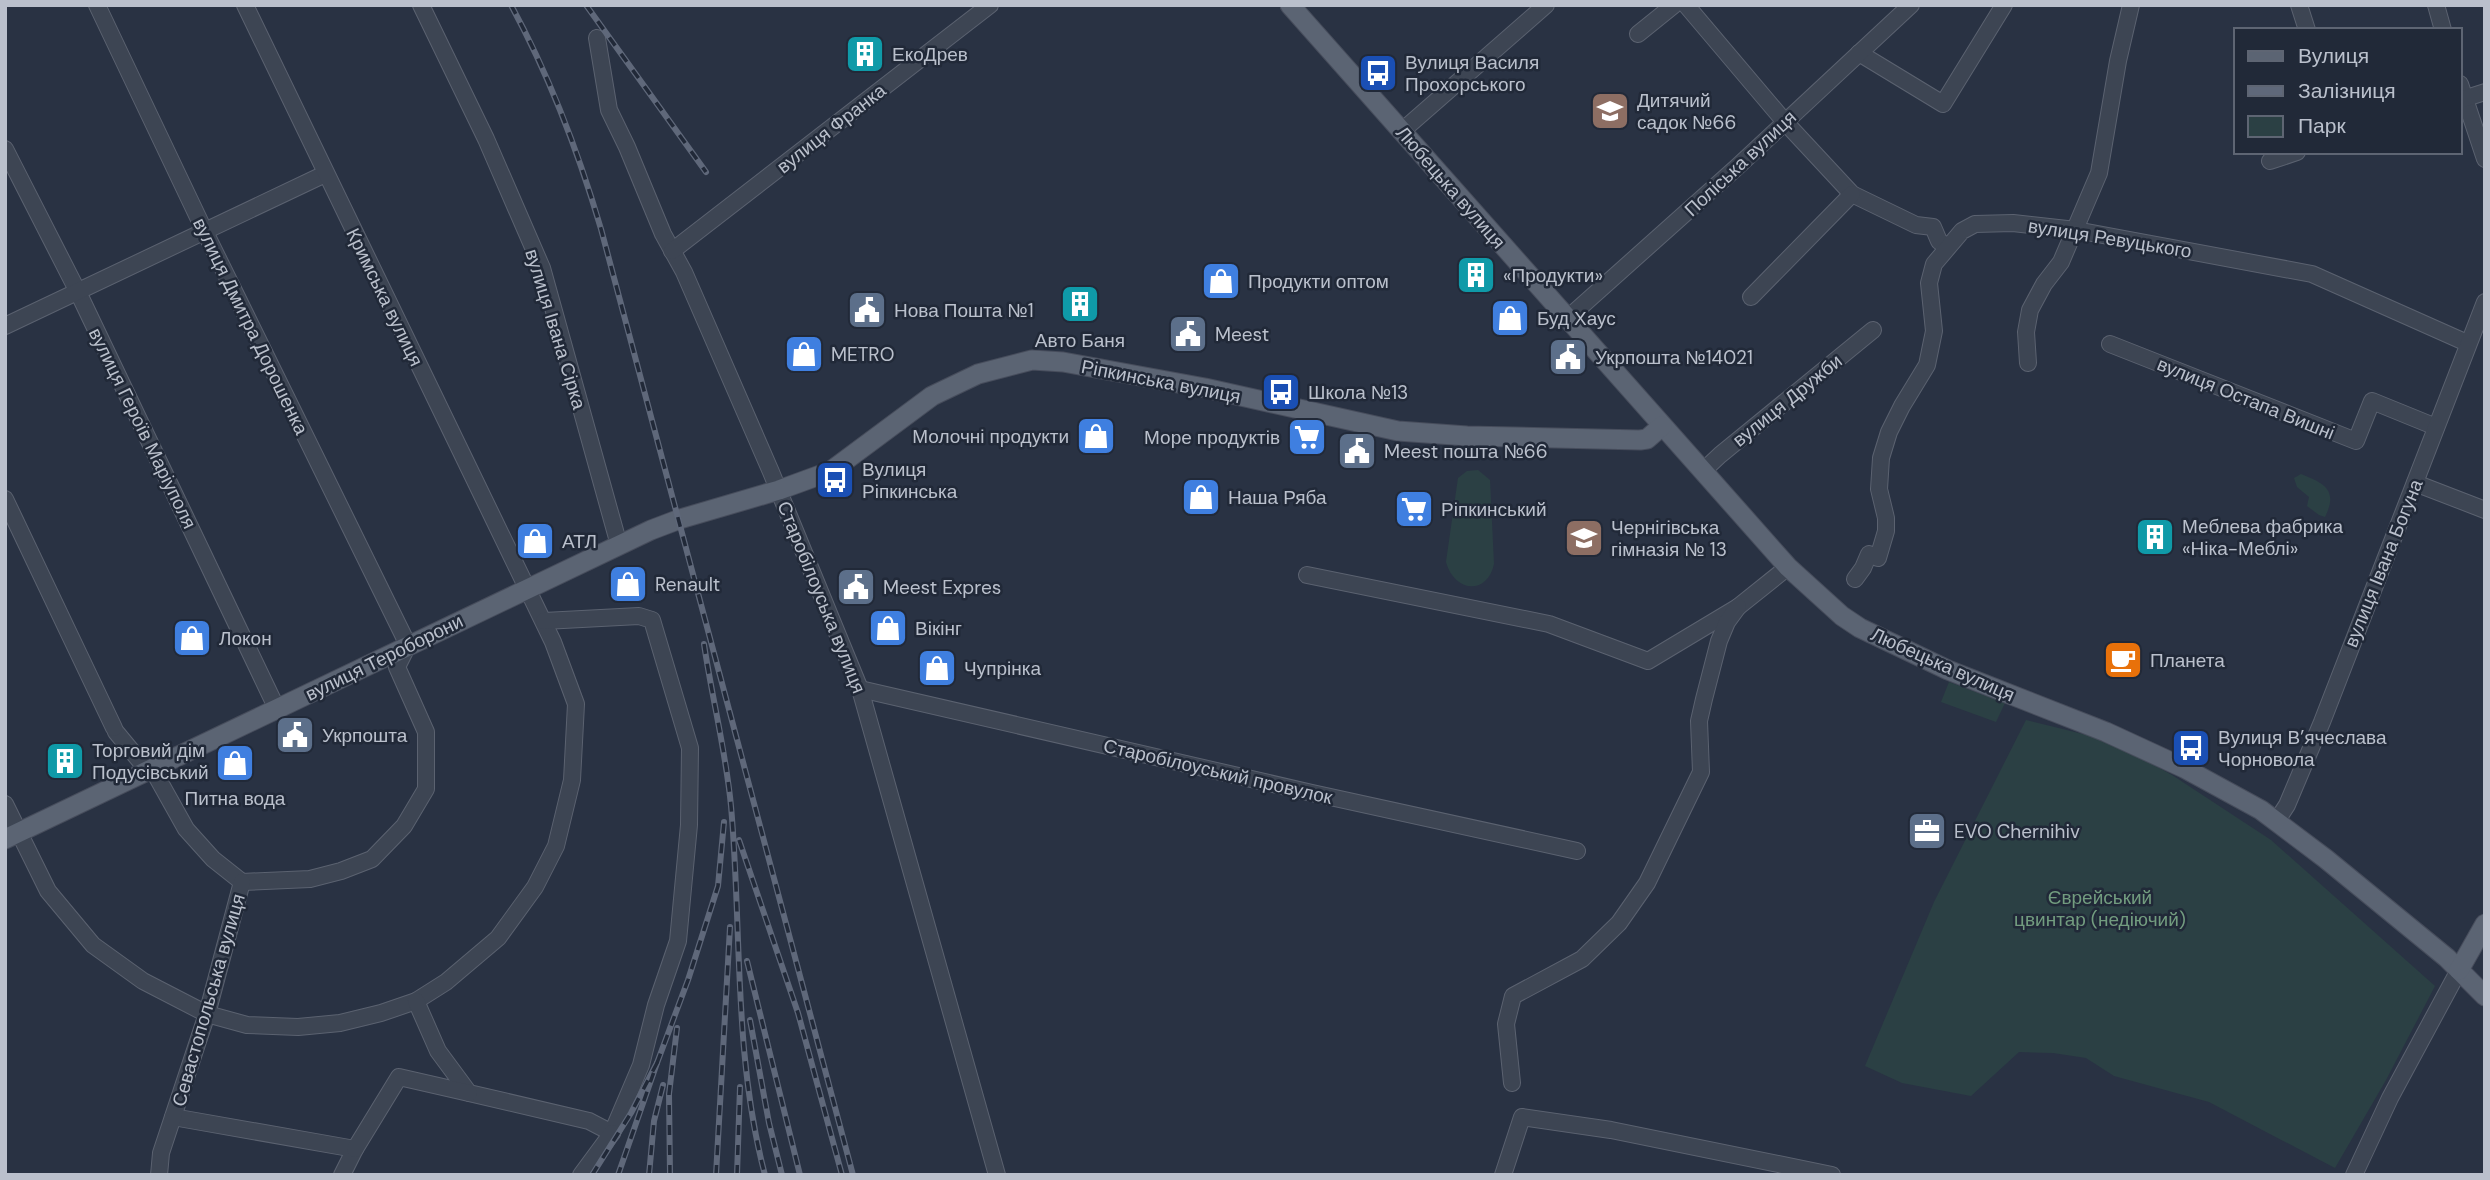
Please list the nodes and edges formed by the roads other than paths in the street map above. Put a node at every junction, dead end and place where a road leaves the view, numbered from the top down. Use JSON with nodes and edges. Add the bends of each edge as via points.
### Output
{"nodes":[{"id":1,"x":97,"y":5,"type":"edge"},
{"id":2,"x":245,"y":5,"type":"edge"},
{"id":3,"x":421,"y":5,"type":"edge"},
{"id":4,"x":990,"y":5,"type":"edge"},
{"id":5,"x":1290,"y":5,"type":"edge"},
{"id":6,"x":1545,"y":5,"type":"edge"},
{"id":7,"x":1674,"y":5,"type":"edge"},
{"id":8,"x":1686,"y":5,"type":"edge"},
{"id":9,"x":1911,"y":5,"type":"edge"},
{"id":10,"x":2004,"y":5,"type":"edge"},
{"id":11,"x":2131,"y":5,"type":"edge"},
{"id":12,"x":2299,"y":5,"type":"edge"},
{"id":13,"x":2436,"y":5,"type":"edge"},
{"id":14,"x":2306,"y":28,"type":"edge"},
{"id":15,"x":2442,"y":28,"type":"edge"},
{"id":16,"x":1638,"y":34,"type":"dead end"},
{"id":17,"x":597,"y":38,"type":"dead end"},
{"id":18,"x":1859,"y":53,"type":"junction"},
{"id":19,"x":2485,"y":92,"type":"edge"},
{"id":20,"x":2462,"y":94,"type":"edge"},
{"id":21,"x":1785,"y":122,"type":"junction"},
{"id":22,"x":1402,"y":131,"type":"junction"},
{"id":23,"x":5,"y":149,"type":"edge"},
{"id":24,"x":2291,"y":154,"type":"edge"},
{"id":25,"x":2485,"y":159,"type":"edge"},
{"id":26,"x":2270,"y":161,"type":"dead end"},
{"id":27,"x":325,"y":174,"type":"junction"},
{"id":28,"x":1852,"y":194,"type":"junction"},
{"id":29,"x":2076,"y":230,"type":"junction"},
{"id":30,"x":205,"y":232,"type":"junction"},
{"id":31,"x":1943,"y":244,"type":"junction"},
{"id":32,"x":672,"y":251,"type":"junction"},
{"id":33,"x":78,"y":292,"type":"junction"},
{"id":34,"x":1751,"y":297,"type":"dead end"},
{"id":35,"x":2485,"y":302,"type":"edge"},
{"id":36,"x":1568,"y":318,"type":"junction"},
{"id":37,"x":5,"y":326,"type":"edge"},
{"id":38,"x":1873,"y":330,"type":"dead end"},
{"id":39,"x":2468,"y":343,"type":"junction"},
{"id":40,"x":2110,"y":344,"type":"dead end"},
{"id":41,"x":2028,"y":363,"type":"dead end"},
{"id":42,"x":1662,"y":426,"type":"junction"},
{"id":43,"x":2436,"y":427,"type":"junction"},
{"id":44,"x":1703,"y":471,"type":"junction"},
{"id":45,"x":2415,"y":483,"type":"junction"},
{"id":46,"x":779,"y":490,"type":"junction"},
{"id":47,"x":5,"y":499,"type":"edge"},
{"id":48,"x":2485,"y":510,"type":"edge"},
{"id":49,"x":690,"y":516,"type":"joint"},
{"id":50,"x":619,"y":545,"type":"junction"},
{"id":51,"x":1788,"y":567,"type":"junction"},
{"id":52,"x":1307,"y":575,"type":"dead end"},
{"id":53,"x":1855,"y":579,"type":"dead end"},
{"id":54,"x":528,"y":587,"type":"junction"},
{"id":55,"x":1738,"y":607,"type":"junction"},
{"id":56,"x":544,"y":621,"type":"junction"},
{"id":57,"x":408,"y":645,"type":"junction"},
{"id":58,"x":860,"y":689,"type":"junction"},
{"id":59,"x":277,"y":709,"type":"junction"},
{"id":60,"x":153,"y":770,"type":"junction"},
{"id":61,"x":5,"y":804,"type":"edge"},
{"id":62,"x":2276,"y":822,"type":"junction"},
{"id":63,"x":12,"y":836,"type":"edge"},
{"id":64,"x":1577,"y":851,"type":"dead end"},
{"id":65,"x":243,"y":883,"type":"junction"},
{"id":66,"x":2485,"y":924,"type":"edge"},
{"id":67,"x":2459,"y":970,"type":"junction"},
{"id":68,"x":2485,"y":996,"type":"edge"},
{"id":69,"x":416,"y":1001,"type":"junction"},
{"id":70,"x":207,"y":1014,"type":"junction"},
{"id":71,"x":1512,"y":1083,"type":"dead end"},
{"id":72,"x":469,"y":1093,"type":"junction"},
{"id":73,"x":173,"y":1117,"type":"junction"},
{"id":74,"x":612,"y":1133,"type":"junction"},
{"id":75,"x":355,"y":1149,"type":"junction"},
{"id":76,"x":159,"y":1175,"type":"edge"},
{"id":77,"x":342,"y":1175,"type":"edge"},
{"id":78,"x":581,"y":1175,"type":"edge"},
{"id":79,"x":997,"y":1175,"type":"edge"},
{"id":80,"x":1503,"y":1175,"type":"edge"},
{"id":81,"x":1832,"y":1175,"type":"edge"},
{"id":82,"x":2354,"y":1175,"type":"edge"}],
"edges":[{"from":1,"to":30,"type":"street","name":"вулиця Дмитра Дорошенка"},
{"from":2,"to":27,"type":"street","name":"Кримська вулиця"},
{"from":3,"to":50,"type":"street","name":"вулиця Івана Сірка","via":[[542,268]]},
{"from":4,"to":32,"type":"street","name":"вулиця Франка"},
{"from":5,"to":22,"type":"main road","name":"Любецька вулиця"},
{"from":6,"to":22,"type":"street"},
{"from":7,"to":16,"type":"street"},
{"from":8,"to":21,"type":"street"},
{"from":9,"to":18,"type":"street","name":"Поліська вулиця"},
{"from":10,"to":18,"type":"street","via":[[1943,104]]},
{"from":11,"to":29,"type":"street","via":[[2099,173]]},
{"from":12,"to":14,"type":"street"},
{"from":13,"to":15,"type":"street"},
{"from":17,"to":32,"type":"street","name":"Старобілоуська вулиця","via":[[608,110]]},
{"from":18,"to":21,"type":"street","name":"Поліська вулиця"},
{"from":19,"to":20,"type":"street"},
{"from":20,"to":25,"type":"street"},
{"from":21,"to":28,"type":"street"},
{"from":21,"to":36,"type":"street","name":"Поліська вулиця"},
{"from":22,"to":36,"type":"main road","name":"Любецька вулиця"},
{"from":23,"to":33,"type":"street","name":"вулиця Героїв Маріуполя"},
{"from":24,"to":26,"type":"street"},
{"from":27,"to":30,"type":"street"},
{"from":27,"to":54,"type":"street","name":"Кримська вулиця"},
{"from":28,"to":31,"type":"street","via":[[1916,225],[1933,227]]},
{"from":28,"to":34,"type":"street"},
{"from":29,"to":31,"type":"street","name":"вулиця Ревуцького","via":[[1975,224]]},
{"from":29,"to":39,"type":"street","name":"вулиця Ревуцького","via":[[2312,274]]},
{"from":29,"to":41,"type":"street","via":[[2030,310]]},
{"from":30,"to":33,"type":"street"},
{"from":30,"to":57,"type":"street","name":"вулиця Дмитра Дорошенка"},
{"from":31,"to":53,"type":"street","name":"вулиця Ревуцького","via":[[1929,283],[1934,331],[1927,365],[1889,432],[1881,458],[1879,489],[1886,531]]},
{"from":32,"to":46,"type":"street","name":"Старобілоуська вулиця"},
{"from":33,"to":37,"type":"street"},
{"from":33,"to":59,"type":"street","name":"вулиця Героїв Маріуполя"},
{"from":35,"to":39,"type":"street","name":"вулиця Івана Богуна"},
{"from":36,"to":42,"type":"main road","name":"Любецька вулиця"},
{"from":38,"to":44,"type":"street","name":"вулиця Дружби"},
{"from":39,"to":43,"type":"street","name":"вулиця Івана Богуна"},
{"from":40,"to":43,"type":"street","name":"вулиця Остапа Вишні","via":[[2356,441],[2372,401]]},
{"from":42,"to":44,"type":"main road","name":"Любецька вулиця"},
{"from":42,"to":46,"type":"main road","name":"Ріпкинська вулиця","via":[[1640,440],[1432,435],[1141,376],[1032,360],[956,383],[909,411],[831,471]]},
{"from":43,"to":45,"type":"street","name":"вулиця Івана Богуна"},
{"from":44,"to":51,"type":"main road","name":"Любецька вулиця"},
{"from":45,"to":48,"type":"street"},
{"from":45,"to":62,"type":"street","name":"вулиця Івана Богуна","via":[[2318,732]]},
{"from":46,"to":49,"type":"main road","name":"Ріпкинська вулиця"},
{"from":46,"to":58,"type":"street","name":"Старобілоуська вулиця"},
{"from":47,"to":60,"type":"street","via":[[115,730]]},
{"from":49,"to":50,"type":"main road","name":"вулиця Тероборони"},
{"from":50,"to":54,"type":"main road","name":"вулиця Тероборони"},
{"from":51,"to":55,"type":"street"},
{"from":51,"to":62,"type":"main road","name":"Любецька вулиця","via":[[1860,628],[1948,670],[2184,768]]},
{"from":52,"to":55,"type":"street","via":[[1549,624],[1648,661]]},
{"from":54,"to":56,"type":"street","name":"Кримська вулиця"},
{"from":54,"to":57,"type":"main road","name":"вулиця Тероборони"},
{"from":55,"to":71,"type":"street","via":[[1719,641],[1699,721],[1701,772],[1647,883],[1619,923],[1583,959],[1513,996],[1506,1024]]},
{"from":56,"to":69,"type":"street","name":"Кримська вулиця","via":[[576,704],[572,780],[556,846],[536,887],[498,937]]},
{"from":56,"to":74,"type":"street","via":[[639,616],[652,620],[690,748],[690,825],[678,941],[641,1065]]},
{"from":57,"to":59,"type":"main road","name":"вулиця Тероборони"},
{"from":57,"to":65,"type":"street","via":[[397,667],[426,732],[426,789],[404,826],[372,859],[341,871]]},
{"from":58,"to":64,"type":"street","name":"Старобілоуський провулок"},
{"from":58,"to":79,"type":"street","name":"Старобілоуська вулиця"},
{"from":59,"to":60,"type":"main road","name":"вулиця Тероборони"},
{"from":60,"to":63,"type":"main road","name":"вулиця Тероборони"},
{"from":60,"to":65,"type":"street","via":[[186,829],[212,859]]},
{"from":61,"to":63,"type":"street","name":"Кримська вулиця"},
{"from":62,"to":67,"type":"main road","name":"Любецька вулиця"},
{"from":63,"to":70,"type":"street","name":"Кримська вулиця","via":[[48,891],[93,945],[144,981]]},
{"from":65,"to":70,"type":"street","name":"Севастопольська вулиця"},
{"from":66,"to":67,"type":"main road"},
{"from":67,"to":68,"type":"main road","name":"Любецька вулиця"},
{"from":67,"to":82,"type":"street"},
{"from":69,"to":70,"type":"street","name":"Кримська вулиця","via":[[340,1023],[298,1027],[247,1025]]},
{"from":69,"to":72,"type":"street","via":[[438,1051]]},
{"from":70,"to":73,"type":"street","name":"Севастопольська вулиця"},
{"from":72,"to":74,"type":"street","via":[[589,1121]]},
{"from":72,"to":75,"type":"street","via":[[399,1077]]},
{"from":73,"to":75,"type":"street","name":"Севастопольська вулиця"},
{"from":73,"to":76,"type":"street","name":"Севастопольська вулиця"},
{"from":74,"to":78,"type":"street"},
{"from":75,"to":77,"type":"street"},
{"from":80,"to":81,"type":"street","via":[[1522,1117],[1611,1130]]}]}
